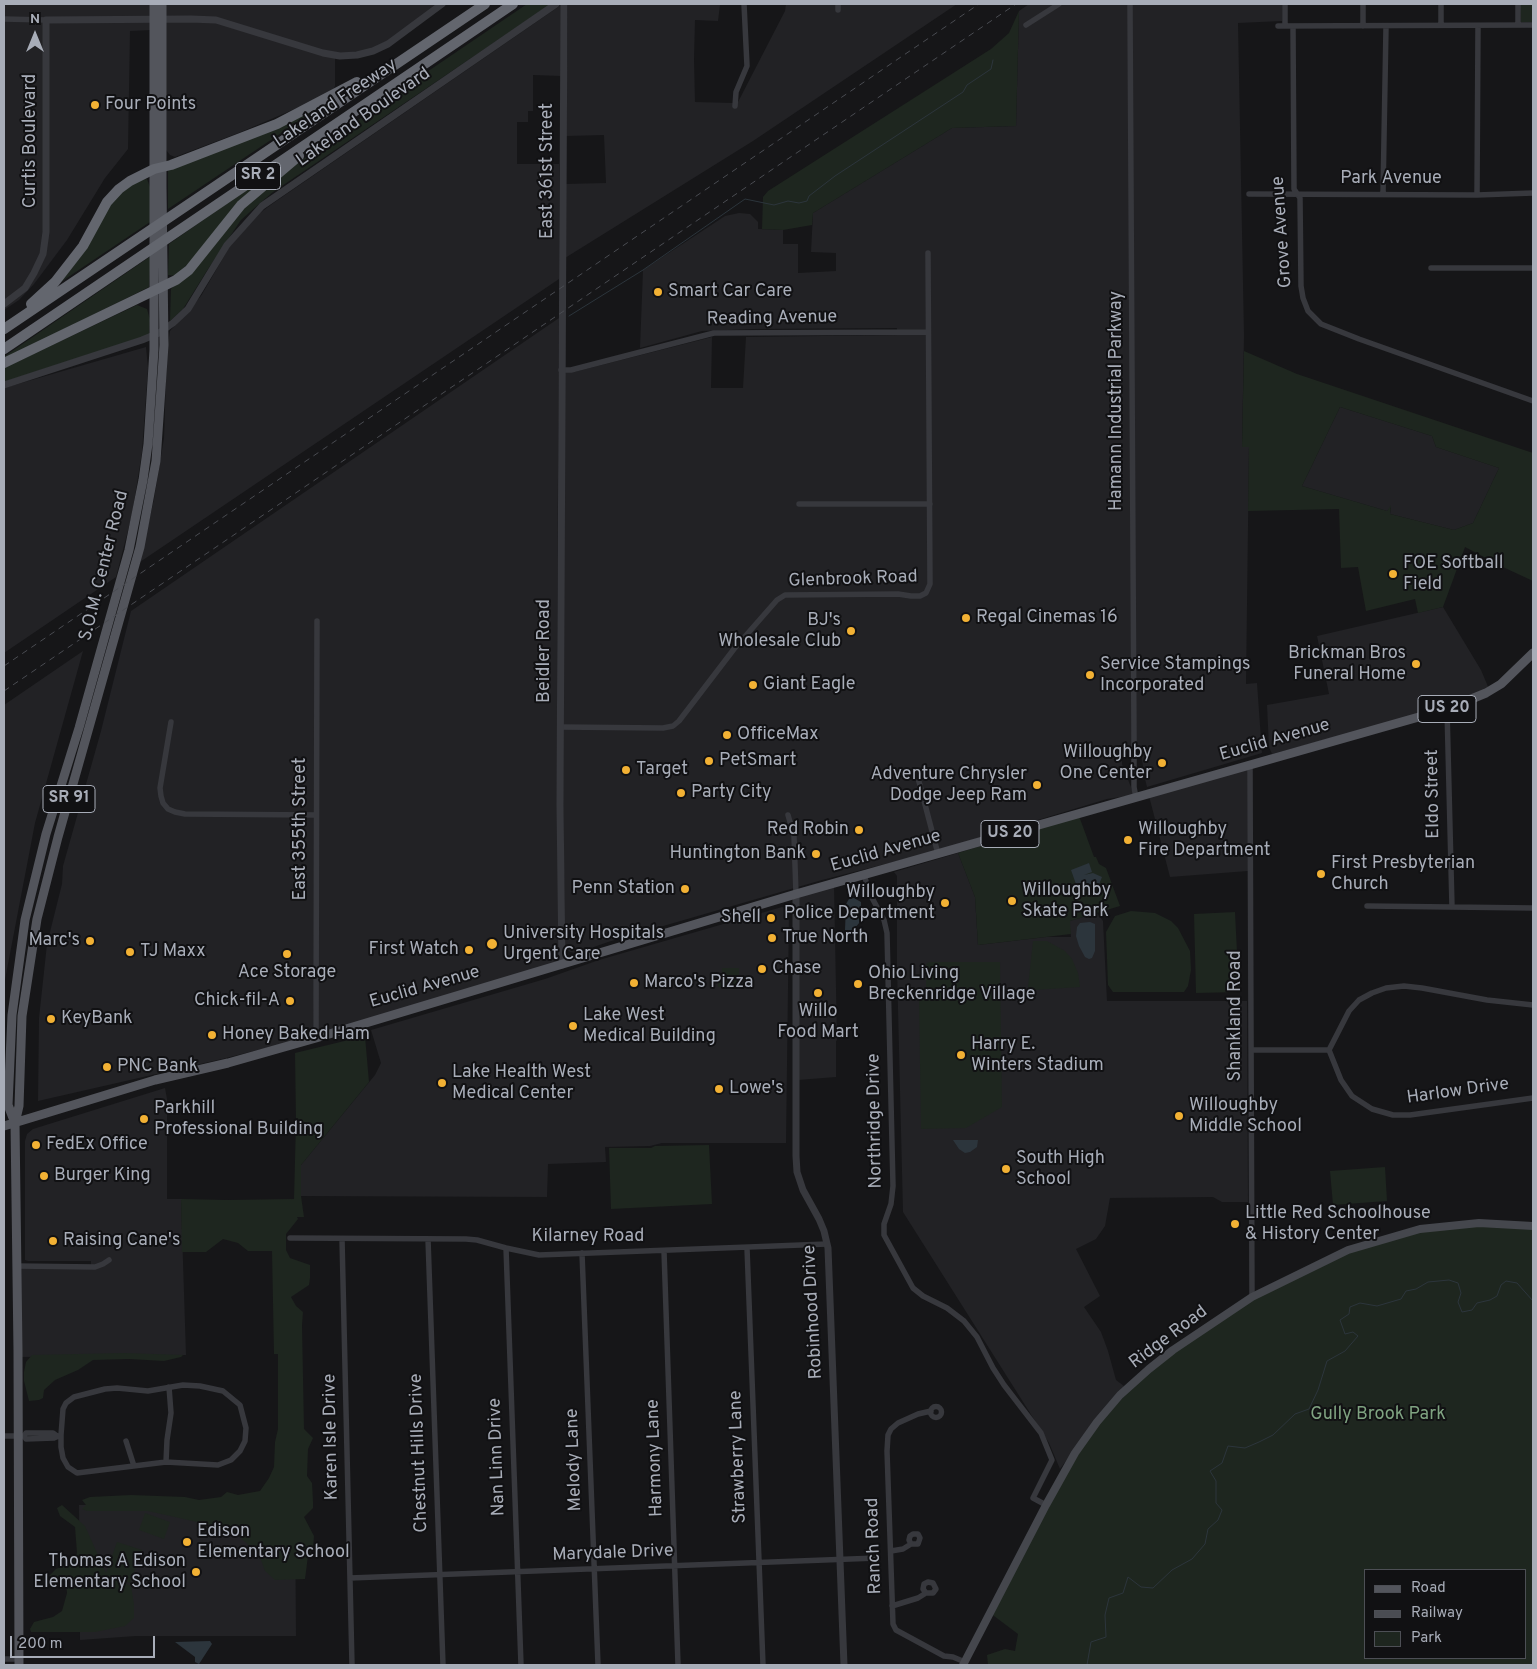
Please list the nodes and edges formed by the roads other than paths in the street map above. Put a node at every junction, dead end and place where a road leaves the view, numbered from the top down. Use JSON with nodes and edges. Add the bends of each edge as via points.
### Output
{"nodes":[{"id":1,"x":154,"y":4,"type":"edge"},
{"id":2,"x":162,"y":4,"type":"edge"},
{"id":3,"x":442,"y":4,"type":"edge"},
{"id":4,"x":485,"y":4,"type":"edge"},
{"id":5,"x":513,"y":4,"type":"edge"},
{"id":6,"x":556,"y":4,"type":"edge"},
{"id":7,"x":564,"y":4,"type":"edge"},
{"id":8,"x":744,"y":4,"type":"edge"},
{"id":9,"x":1059,"y":4,"type":"edge"},
{"id":10,"x":1130,"y":4,"type":"edge"},
{"id":11,"x":1285,"y":4,"type":"edge"},
{"id":12,"x":1363,"y":4,"type":"edge"},
{"id":13,"x":1441,"y":4,"type":"edge"},
{"id":14,"x":1518,"y":4,"type":"edge"},
{"id":15,"x":4,"y":19,"type":"edge"},
{"id":16,"x":158,"y":19,"type":"junction"},
{"id":17,"x":46,"y":20,"type":"junction"},
{"id":18,"x":1026,"y":25,"type":"dead end"},
{"id":19,"x":1441,"y":25,"type":"junction"},
{"id":20,"x":1518,"y":25,"type":"junction"},
{"id":21,"x":1533,"y":25,"type":"edge"},
{"id":22,"x":1278,"y":26,"type":"dead end"},
{"id":23,"x":1286,"y":26,"type":"junction"},
{"id":24,"x":1293,"y":26,"type":"junction"},
{"id":25,"x":1363,"y":26,"type":"junction"},
{"id":26,"x":1386,"y":26,"type":"junction"},
{"id":27,"x":1478,"y":26,"type":"junction"},
{"id":28,"x":415,"y":50,"type":"junction"},
{"id":29,"x":442,"y":52,"type":"junction"},
{"id":30,"x":736,"y":106,"type":"dead end"},
{"id":31,"x":158,"y":168,"type":"junction"},
{"id":32,"x":1533,"y":193,"type":"edge"},
{"id":33,"x":1249,"y":194,"type":"dead end"},
{"id":34,"x":1297,"y":194,"type":"junction"},
{"id":35,"x":1383,"y":194,"type":"junction"},
{"id":36,"x":1477,"y":195,"type":"junction"},
{"id":37,"x":158,"y":196,"type":"junction"},
{"id":38,"x":928,"y":252,"type":"dead end"},
{"id":39,"x":1431,"y":268,"type":"dead end"},
{"id":40,"x":1533,"y":268,"type":"edge"},
{"id":41,"x":159,"y":290,"type":"junction"},
{"id":42,"x":4,"y":304,"type":"edge"},
{"id":43,"x":5,"y":328,"type":"edge"},
{"id":44,"x":928,"y":332,"type":"junction"},
{"id":45,"x":561,"y":338,"type":"joint"},
{"id":46,"x":4,"y":350,"type":"edge"},
{"id":47,"x":4,"y":363,"type":"edge"},
{"id":48,"x":561,"y":370,"type":"junction"},
{"id":49,"x":4,"y":384,"type":"edge"},
{"id":50,"x":1533,"y":401,"type":"edge"},
{"id":51,"x":799,"y":504,"type":"dead end"},
{"id":52,"x":930,"y":504,"type":"junction"},
{"id":53,"x":317,"y":621,"type":"dead end"},
{"id":54,"x":1533,"y":653,"type":"edge"},
{"id":55,"x":1447,"y":709,"type":"junction"},
{"id":56,"x":172,"y":722,"type":"dead end"},
{"id":57,"x":560,"y":727,"type":"junction"},
{"id":58,"x":1250,"y":764,"type":"junction"},
{"id":59,"x":917,"y":774,"type":"dead end"},
{"id":60,"x":1136,"y":798,"type":"junction"},
{"id":61,"x":316,"y":814,"type":"junction"},
{"id":62,"x":788,"y":815,"type":"dead end"},
{"id":63,"x":938,"y":854,"type":"junction"},
{"id":64,"x":864,"y":875,"type":"junction"},
{"id":65,"x":796,"y":894,"type":"junction"},
{"id":66,"x":1367,"y":906,"type":"dead end"},
{"id":67,"x":1452,"y":908,"type":"junction"},
{"id":68,"x":1533,"y":908,"type":"edge"},
{"id":69,"x":562,"y":965,"type":"junction"},
{"id":70,"x":1533,"y":1005,"type":"edge"},
{"id":71,"x":316,"y":1038,"type":"junction"},
{"id":72,"x":1251,"y":1050,"type":"junction"},
{"id":73,"x":1329,"y":1050,"type":"junction"},
{"id":74,"x":1533,"y":1098,"type":"edge"},
{"id":75,"x":15,"y":1123,"type":"junction"},
{"id":76,"x":4,"y":1126,"type":"edge"},
{"id":77,"x":1533,"y":1226,"type":"edge"},
{"id":78,"x":290,"y":1238,"type":"dead end"},
{"id":79,"x":342,"y":1239,"type":"junction"},
{"id":80,"x":428,"y":1239,"type":"junction"},
{"id":81,"x":826,"y":1244,"type":"junction"},
{"id":82,"x":506,"y":1248,"type":"junction"},
{"id":83,"x":747,"y":1248,"type":"junction"},
{"id":84,"x":664,"y":1251,"type":"junction"},
{"id":85,"x":582,"y":1253,"type":"junction"},
{"id":86,"x":109,"y":1260,"type":"dead end"},
{"id":87,"x":17,"y":1266,"type":"junction"},
{"id":88,"x":1252,"y":1297,"type":"junction"},
{"id":89,"x":169,"y":1387,"type":"junction"},
{"id":90,"x":931,"y":1411,"type":"dead end"},
{"id":91,"x":59,"y":1435,"type":"junction"},
{"id":92,"x":4,"y":1436,"type":"edge"},
{"id":93,"x":21,"y":1436,"type":"junction"},
{"id":94,"x":126,"y":1441,"type":"dead end"},
{"id":95,"x":166,"y":1462,"type":"junction"},
{"id":96,"x":134,"y":1466,"type":"junction"},
{"id":97,"x":1046,"y":1505,"type":"junction"},
{"id":98,"x":911,"y":1544,"type":"dead end"},
{"id":99,"x":891,"y":1551,"type":"junction"},
{"id":100,"x":877,"y":1558,"type":"dead end"},
{"id":101,"x":840,"y":1560,"type":"junction"},
{"id":102,"x":758,"y":1562,"type":"junction"},
{"id":103,"x":675,"y":1566,"type":"junction"},
{"id":104,"x":595,"y":1569,"type":"junction"},
{"id":105,"x":517,"y":1572,"type":"junction"},
{"id":106,"x":440,"y":1576,"type":"junction"},
{"id":107,"x":350,"y":1578,"type":"junction"},
{"id":108,"x":926,"y":1593,"type":"dead end"},
{"id":109,"x":892,"y":1606,"type":"junction"},
{"id":110,"x":4,"y":1659,"type":"edge"},
{"id":111,"x":19,"y":1662,"type":"edge"},
{"id":112,"x":964,"y":1664,"type":"edge"},
{"id":113,"x":352,"y":1665,"type":"edge"},
{"id":114,"x":443,"y":1665,"type":"edge"},
{"id":115,"x":521,"y":1665,"type":"edge"},
{"id":116,"x":598,"y":1665,"type":"edge"},
{"id":117,"x":678,"y":1665,"type":"edge"},
{"id":118,"x":763,"y":1665,"type":"edge"},
{"id":119,"x":844,"y":1665,"type":"edge"}],
"edges":[{"from":1,"to":16,"type":"main road","name":"S.O.M. Center Road","number":"SR 91"},
{"from":2,"to":16,"type":"main road","name":"S.O.M. Center Road","number":"SR 91"},
{"from":3,"to":16,"type":"street","via":[[388,44],[357,55],[340,56],[216,20]]},
{"from":4,"to":28,"type":"highway","name":"Lakeland Freeway","number":"SR 2"},
{"from":5,"to":29,"type":"highway","name":"Lakeland Freeway","number":"SR 2"},
{"from":6,"to":49,"type":"street","name":"Lakeland Boulevard","via":[[262,206],[227,245],[188,309],[159,333]]},
{"from":7,"to":45,"type":"street","name":"East 361st Street"},
{"from":8,"to":30,"type":"street","via":[[747,66],[736,92]]},
{"from":9,"to":18,"type":"street"},
{"from":10,"to":60,"type":"street","name":"Hamann Industrial Parkway"},
{"from":11,"to":23,"type":"street"},
{"from":12,"to":25,"type":"street"},
{"from":13,"to":19,"type":"street"},
{"from":14,"to":20,"type":"street"},
{"from":15,"to":17,"type":"street"},
{"from":16,"to":17,"type":"street"},
{"from":16,"to":31,"type":"main road","name":"S.O.M. Center Road","number":"SR 91"},
{"from":17,"to":42,"type":"street","name":"Curtis Boulevard","via":[[46,232],[43,254],[25,288]]},
{"from":19,"to":26,"type":"street"},
{"from":19,"to":27,"type":"street"},
{"from":20,"to":21,"type":"street"},
{"from":20,"to":27,"type":"street"},
{"from":22,"to":23,"type":"street"},
{"from":23,"to":24,"type":"street"},
{"from":24,"to":25,"type":"street"},
{"from":24,"to":34,"type":"street","name":"Grove Avenue","via":[[1294,189]]},
{"from":25,"to":26,"type":"street"},
{"from":26,"to":35,"type":"street"},
{"from":27,"to":36,"type":"street"},
{"from":28,"to":31,"type":"highway","via":[[277,124]]},
{"from":28,"to":43,"type":"highway","name":"Lakeland Freeway","number":"SR 2"},
{"from":29,"to":41,"type":"highway","via":[[269,180],[241,205],[189,270]]},
{"from":29,"to":46,"type":"highway","name":"Lakeland Freeway","number":"SR 2"},
{"from":31,"to":37,"type":"main road","name":"S.O.M. Center Road","number":"SR 91"},
{"from":31,"to":43,"type":"highway","via":[[130,181],[114,194],[83,246],[54,282]]},
{"from":32,"to":36,"type":"street","name":"Park Avenue"},
{"from":33,"to":34,"type":"street","name":"Park Avenue"},
{"from":34,"to":35,"type":"street","name":"Park Avenue"},
{"from":34,"to":50,"type":"street","name":"Grove Avenue","via":[[1300,198],[1302,298],[1308,312],[1321,324]]},
{"from":35,"to":36,"type":"street","name":"Park Avenue"},
{"from":37,"to":41,"type":"main road","name":"S.O.M. Center Road","number":"SR 91","via":[[163,270]]},
{"from":37,"to":41,"type":"main road","name":"S.O.M. Center Road","number":"SR 91","via":[[155,276]]},
{"from":38,"to":44,"type":"street","name":"Glenbrook Road"},
{"from":39,"to":40,"type":"street"},
{"from":41,"to":47,"type":"highway"},
{"from":41,"to":75,"type":"main road","name":"S.O.M. Center Road","number":"SR 91","via":[[164,312],[164,345],[156,461],[140,547],[36,919],[22,1016],[19,1106]]},
{"from":41,"to":75,"type":"main road","name":"S.O.M. Center Road","number":"SR 91","via":[[148,444],[129,550],[46,834],[25,920],[11,1038],[8,1105]]},
{"from":44,"to":48,"type":"street","name":"Reading Avenue","via":[[714,334]]},
{"from":44,"to":52,"type":"street","name":"Glenbrook Road"},
{"from":45,"to":48,"type":"street","name":"Beidler Road"},
{"from":48,"to":57,"type":"street","name":"Beidler Road"},
{"from":51,"to":52,"type":"street"},
{"from":52,"to":57,"type":"street","name":"Glenbrook Road","via":[[930,584],[926,593],[920,596],[785,595],[734,649],[673,726]]},
{"from":53,"to":61,"type":"street","name":"East 355th Street"},
{"from":54,"to":55,"type":"main road","name":"Euclid Avenue","number":"US 20","via":[[1501,684]]},
{"from":55,"to":58,"type":"main road","name":"Euclid Avenue","number":"US 20"},
{"from":55,"to":67,"type":"street","name":"Eldo Street"},
{"from":56,"to":61,"type":"street","via":[[160,788],[160,796],[168,808],[185,814]]},
{"from":57,"to":69,"type":"street","name":"Beidler Road"},
{"from":58,"to":60,"type":"main road","name":"Euclid Avenue","number":"US 20"},
{"from":58,"to":72,"type":"street","name":"Shankland Road"},
{"from":59,"to":63,"type":"street"},
{"from":60,"to":63,"type":"main road","name":"Euclid Avenue","number":"US 20"},
{"from":61,"to":71,"type":"street","name":"East 355th Street"},
{"from":62,"to":65,"type":"street","name":"Robinhood Drive","via":[[794,836]]},
{"from":63,"to":64,"type":"main road","name":"Euclid Avenue","number":"US 20"},
{"from":64,"to":65,"type":"main road","name":"Euclid Avenue","number":"US 20"},
{"from":64,"to":97,"type":"street","name":"Northridge Drive","via":[[887,933],[894,1186],[884,1235],[913,1288],[964,1321],[1040,1433],[1052,1460],[1033,1498]]},
{"from":65,"to":69,"type":"main road","name":"Euclid Avenue","number":"US 20"},
{"from":65,"to":81,"type":"street","name":"Robinhood Drive","via":[[797,1172],[803,1190],[820,1219]]},
{"from":66,"to":67,"type":"street"},
{"from":67,"to":68,"type":"street"},
{"from":69,"to":71,"type":"main road","name":"Euclid Avenue","number":"US 20"},
{"from":70,"to":73,"type":"street","via":[[1422,988],[1386,988],[1359,1000],[1342,1022]]},
{"from":71,"to":75,"type":"main road","name":"Euclid Avenue","number":"US 20","via":[[155,1080]]},
{"from":72,"to":73,"type":"street"},
{"from":72,"to":88,"type":"street","name":"Shankland Road"},
{"from":73,"to":74,"type":"street","name":"Harlow Drive","via":[[1341,1080],[1352,1096],[1372,1109],[1393,1115]]},
{"from":75,"to":76,"type":"main road","name":"Euclid Avenue","number":"US 20"},
{"from":75,"to":87,"type":"main road","name":"S.O.M. Center Road","number":"SR 91"},
{"from":77,"to":88,"type":"main road","name":"Ridge Road","via":[[1479,1223],[1420,1229],[1348,1250]]},
{"from":78,"to":79,"type":"street","name":"Kilarney Road"},
{"from":79,"to":80,"type":"street","name":"Kilarney Road"},
{"from":79,"to":107,"type":"street","name":"Karen Isle Drive"},
{"from":80,"to":82,"type":"street","name":"Kilarney Road","via":[[478,1240]]},
{"from":80,"to":106,"type":"street","name":"Chestnut Hills Drive"},
{"from":81,"to":83,"type":"street","name":"Kilarney Road"},
{"from":81,"to":101,"type":"street","name":"Robinhood Drive"},
{"from":82,"to":85,"type":"street","name":"Kilarney Road","via":[[539,1254]]},
{"from":82,"to":105,"type":"street","name":"Nan Linn Drive"},
{"from":83,"to":84,"type":"street","name":"Kilarney Road"},
{"from":83,"to":102,"type":"street","name":"Strawberry Lane"},
{"from":84,"to":85,"type":"street","name":"Kilarney Road"},
{"from":84,"to":103,"type":"street","name":"Harmony Lane"},
{"from":85,"to":104,"type":"street","name":"Melody Lane"},
{"from":86,"to":87,"type":"street","via":[[95,1267]]},
{"from":87,"to":93,"type":"main road","name":"S.O.M. Center Road","number":"SR 91"},
{"from":88,"to":97,"type":"main road","name":"Ridge Road","via":[[1173,1350],[1120,1395],[1083,1441]]},
{"from":89,"to":91,"type":"street","via":[[148,1391],[105,1389],[74,1397],[66,1402],[63,1409]]},
{"from":89,"to":95,"type":"street","via":[[171,1413]]},
{"from":89,"to":95,"type":"street","via":[[200,1386],[223,1391],[240,1405],[246,1428],[245,1441],[231,1460],[218,1465]]},
{"from":90,"to":99,"type":"street","name":"Ranch Road","via":[[898,1423],[888,1435]]},
{"from":91,"to":93,"type":"street","via":[[26,1433]]},
{"from":91,"to":96,"type":"street","via":[[63,1458],[77,1473]]},
{"from":92,"to":93,"type":"street"},
{"from":93,"to":111,"type":"main road","name":"S.O.M. Center Road","number":"SR 91"},
{"from":94,"to":96,"type":"street"},
{"from":95,"to":96,"type":"street"},
{"from":97,"to":112,"type":"main road","name":"Ridge Road"},
{"from":98,"to":99,"type":"street"},
{"from":99,"to":109,"type":"street","name":"Ranch Road"},
{"from":100,"to":101,"type":"street","name":"Marydale Drive"},
{"from":101,"to":102,"type":"street","name":"Marydale Drive"},
{"from":101,"to":119,"type":"street","name":"Robinhood Drive"},
{"from":102,"to":103,"type":"street","name":"Marydale Drive"},
{"from":102,"to":118,"type":"street","name":"Strawberry Lane"},
{"from":103,"to":104,"type":"street","name":"Marydale Drive"},
{"from":103,"to":117,"type":"street","name":"Harmony Lane"},
{"from":104,"to":105,"type":"street","name":"Marydale Drive"},
{"from":104,"to":116,"type":"street","name":"Melody Lane"},
{"from":105,"to":106,"type":"street","name":"Marydale Drive"},
{"from":105,"to":115,"type":"street","name":"Nan Linn Drive"},
{"from":106,"to":107,"type":"street","name":"Marydale Drive"},
{"from":106,"to":114,"type":"street","name":"Chestnut Hills Drive"},
{"from":107,"to":113,"type":"street","name":"Karen Isle Drive"},
{"from":108,"to":109,"type":"street"},
{"from":109,"to":112,"type":"street","name":"Ranch Road","via":[[896,1630]]},
{"from":110,"to":111,"type":"street"}]}
